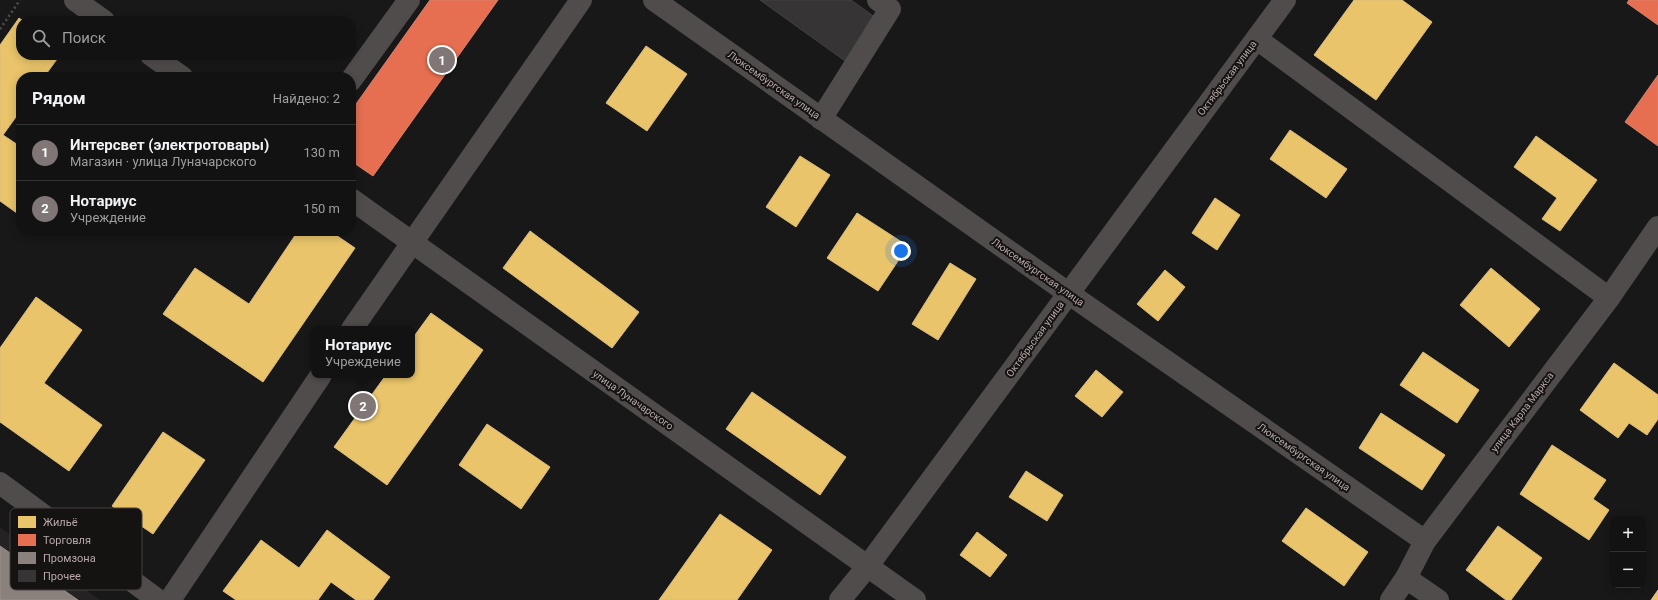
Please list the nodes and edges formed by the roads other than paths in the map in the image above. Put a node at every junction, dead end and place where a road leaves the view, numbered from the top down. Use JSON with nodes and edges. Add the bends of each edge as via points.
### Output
{"nodes":[{"id":1,"x":75,"y":0,"type":"edge"},
{"id":2,"x":408,"y":0,"type":"edge"},
{"id":3,"x":581,"y":0,"type":"edge"},
{"id":4,"x":654,"y":0,"type":"edge"},
{"id":5,"x":878,"y":0,"type":"edge"},
{"id":6,"x":1285,"y":0,"type":"edge"},
{"id":7,"x":97,"y":16,"type":"edge"},
{"id":8,"x":1257,"y":39,"type":"junction"},
{"id":9,"x":158,"y":60,"type":"edge"},
{"id":10,"x":175,"y":72,"type":"edge"},
{"id":11,"x":356,"y":73,"type":"edge"},
{"id":12,"x":821,"y":118,"type":"junction"},
{"id":13,"x":356,"y":203,"type":"edge"},
{"id":14,"x":1658,"y":227,"type":"edge"},
{"id":15,"x":412,"y":243,"type":"junction"},
{"id":16,"x":1068,"y":294,"type":"junction"},
{"id":17,"x":1609,"y":298,"type":"junction"},
{"id":18,"x":354,"y":326,"type":"edge"},
{"id":19,"x":318,"y":378,"type":"edge"},
{"id":20,"x":0,"y":483,"type":"edge"},
{"id":21,"x":34,"y":508,"type":"edge"},
{"id":22,"x":1425,"y":541,"type":"junction"},
{"id":23,"x":867,"y":567,"type":"junction"},
{"id":24,"x":1406,"y":578,"type":"junction"},
{"id":25,"x":142,"y":588,"type":"edge"},
{"id":26,"x":158,"y":600,"type":"edge"},
{"id":27,"x":170,"y":600,"type":"edge"},
{"id":28,"x":840,"y":600,"type":"edge"},
{"id":29,"x":915,"y":600,"type":"edge"},
{"id":30,"x":1391,"y":600,"type":"edge"},
{"id":31,"x":1438,"y":600,"type":"edge"}],
"edges":[{"from":1,"to":7,"type":"street"},
{"from":2,"to":11,"type":"street"},
{"from":3,"to":15,"type":"street"},
{"from":4,"to":12,"type":"street","name":"Люксембургская улица"},
{"from":5,"to":12,"type":"street","via":[[890,9]]},
{"from":6,"to":8,"type":"street","name":"Октябрьская улица"},
{"from":8,"to":16,"type":"street","name":"Октябрьская улица"},
{"from":8,"to":17,"type":"street"},
{"from":9,"to":10,"type":"street"},
{"from":12,"to":16,"type":"street","name":"Люксембургская улица"},
{"from":13,"to":15,"type":"street","name":"улица Луначарского"},
{"from":14,"to":17,"type":"street","name":"улица Карла Маркса"},
{"from":15,"to":18,"type":"street"},
{"from":15,"to":23,"type":"street","name":"улица Луначарского"},
{"from":16,"to":22,"type":"street","name":"Люксембургская улица"},
{"from":16,"to":23,"type":"street","name":"Октябрьская улица"},
{"from":17,"to":22,"type":"street","name":"улица Карла Маркса"},
{"from":19,"to":27,"type":"street"},
{"from":20,"to":21,"type":"street"},
{"from":22,"to":24,"type":"street","name":"улица Карла Маркса"},
{"from":23,"to":28,"type":"street","name":"Октябрьская улица"},
{"from":23,"to":29,"type":"street","name":"улица Луначарского"},
{"from":24,"to":30,"type":"street","name":"улица Карла Маркса"},
{"from":24,"to":31,"type":"street"},
{"from":25,"to":26,"type":"street"}]}
